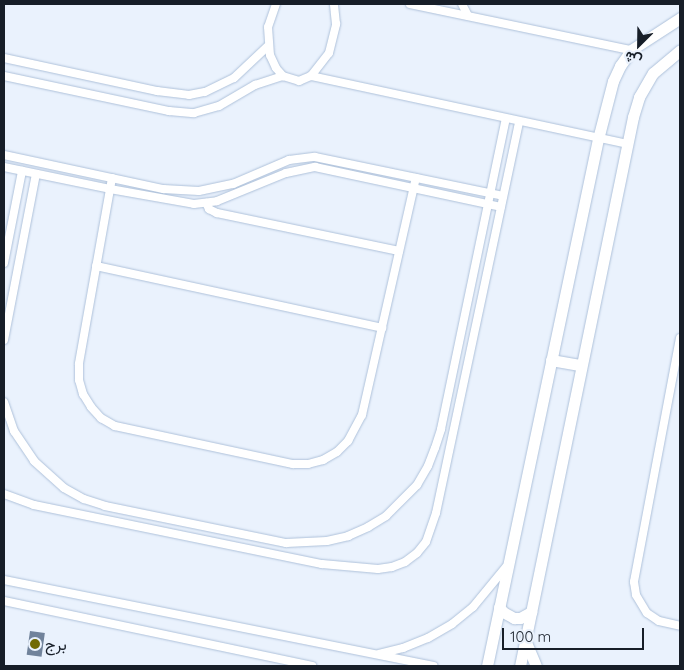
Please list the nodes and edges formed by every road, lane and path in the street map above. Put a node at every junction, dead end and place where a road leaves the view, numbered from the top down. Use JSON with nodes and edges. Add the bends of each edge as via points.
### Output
{"nodes":[{"id":1,"x":276,"y":4,"type":"edge"},
{"id":2,"x":334,"y":4,"type":"edge"},
{"id":3,"x":410,"y":4,"type":"edge"},
{"id":4,"x":447,"y":4,"type":"edge"},
{"id":5,"x":462,"y":4,"type":"edge"},
{"id":6,"x":441,"y":10,"type":"junction"},
{"id":7,"x":468,"y":16,"type":"junction"},
{"id":8,"x":680,"y":18,"type":"edge"},
{"id":9,"x":268,"y":46,"type":"junction"},
{"id":10,"x":631,"y":50,"type":"junction"},
{"id":11,"x":680,"y":50,"type":"edge"},
{"id":12,"x":4,"y":58,"type":"edge"},
{"id":13,"x":70,"y":72,"type":"junction"},
{"id":14,"x":4,"y":76,"type":"edge"},
{"id":15,"x":282,"y":76,"type":"junction"},
{"id":16,"x":311,"y":76,"type":"junction"},
{"id":17,"x":66,"y":89,"type":"junction"},
{"id":18,"x":506,"y":119,"type":"junction"},
{"id":19,"x":519,"y":122,"type":"junction"},
{"id":20,"x":598,"y":139,"type":"junction"},
{"id":21,"x":627,"y":144,"type":"junction"},
{"id":22,"x":4,"y":155,"type":"edge"},
{"id":23,"x":4,"y":167,"type":"edge"},
{"id":24,"x":22,"y":171,"type":"junction"},
{"id":25,"x":36,"y":174,"type":"junction"},
{"id":26,"x":112,"y":178,"type":"junction"},
{"id":27,"x":416,"y":178,"type":"junction"},
{"id":28,"x":413,"y":188,"type":"junction"},
{"id":29,"x":110,"y":189,"type":"junction"},
{"id":30,"x":491,"y":193,"type":"junction"},
{"id":31,"x":503,"y":196,"type":"junction"},
{"id":32,"x":206,"y":203,"type":"junction"},
{"id":33,"x":488,"y":205,"type":"junction"},
{"id":34,"x":501,"y":207,"type":"junction"},
{"id":35,"x":399,"y":250,"type":"junction"},
{"id":36,"x":4,"y":264,"type":"edge"},
{"id":37,"x":96,"y":266,"type":"junction"},
{"id":38,"x":382,"y":328,"type":"junction"},
{"id":39,"x":680,"y":338,"type":"edge"},
{"id":40,"x":4,"y":340,"type":"edge"},
{"id":41,"x":551,"y":360,"type":"junction"},
{"id":42,"x":580,"y":364,"type":"junction"},
{"id":43,"x":4,"y":402,"type":"edge"},
{"id":44,"x":4,"y":494,"type":"edge"},
{"id":45,"x":194,"y":525,"type":"junction"},
{"id":46,"x":192,"y":537,"type":"junction"},
{"id":47,"x":305,"y":544,"type":"junction"},
{"id":48,"x":302,"y":560,"type":"junction"},
{"id":49,"x":508,"y":563,"type":"junction"},
{"id":50,"x":4,"y":580,"type":"edge"},
{"id":51,"x":4,"y":601,"type":"edge"},
{"id":52,"x":499,"y":607,"type":"junction"},
{"id":53,"x":531,"y":612,"type":"junction"},
{"id":54,"x":680,"y":626,"type":"edge"},
{"id":55,"x":525,"y":640,"type":"junction"},
{"id":56,"x":376,"y":654,"type":"junction"},
{"id":57,"x":312,"y":666,"type":"edge"},
{"id":58,"x":434,"y":666,"type":"edge"},
{"id":59,"x":487,"y":666,"type":"edge"},
{"id":60,"x":520,"y":666,"type":"edge"},
{"id":61,"x":536,"y":666,"type":"edge"}],
"edges":[{"from":1,"to":9,"type":"street","via":[[268,27]]},
{"from":2,"to":16,"type":"street","via":[[333,44],[324,62]]},
{"from":3,"to":6,"type":"street"},
{"from":4,"to":6,"type":"street"},
{"from":5,"to":7,"type":"street"},
{"from":6,"to":7,"type":"street"},
{"from":7,"to":10,"type":"street"},
{"from":8,"to":10,"type":"street"},
{"from":9,"to":13,"type":"street","via":[[234,78],[205,92],[189,95]]},
{"from":9,"to":15,"type":"street"},
{"from":10,"to":20,"type":"street","via":[[617,70]]},
{"from":11,"to":21,"type":"street","via":[[662,63],[645,84]]},
{"from":12,"to":13,"type":"street"},
{"from":13,"to":17,"type":"street"},
{"from":14,"to":17,"type":"street"},
{"from":15,"to":16,"type":"street","via":[[299,81]]},
{"from":15,"to":17,"type":"street","via":[[255,85],[219,106],[194,112],[168,111]]},
{"from":16,"to":18,"type":"street"},
{"from":18,"to":19,"type":"street"},
{"from":18,"to":30,"type":"street"},
{"from":19,"to":20,"type":"street"},
{"from":19,"to":31,"type":"street"},
{"from":20,"to":21,"type":"street"},
{"from":20,"to":41,"type":"street"},
{"from":21,"to":42,"type":"street"},
{"from":22,"to":26,"type":"street"},
{"from":23,"to":24,"type":"street"},
{"from":24,"to":25,"type":"street"},
{"from":24,"to":36,"type":"street"},
{"from":25,"to":29,"type":"street"},
{"from":25,"to":40,"type":"street"},
{"from":26,"to":27,"type":"street","via":[[163,189],[199,191],[233,184],[290,160],[315,157]]},
{"from":26,"to":29,"type":"street"},
{"from":27,"to":28,"type":"street"},
{"from":27,"to":30,"type":"street"},
{"from":28,"to":32,"type":"street","via":[[315,167],[286,173]]},
{"from":28,"to":33,"type":"street"},
{"from":28,"to":35,"type":"street"},
{"from":29,"to":32,"type":"street","via":[[179,203]]},
{"from":29,"to":37,"type":"street"},
{"from":30,"to":31,"type":"street"},
{"from":30,"to":33,"type":"street"},
{"from":31,"to":34,"type":"street"},
{"from":32,"to":35,"type":"street","via":[[217,213]]},
{"from":33,"to":34,"type":"street"},
{"from":33,"to":47,"type":"street","via":[[441,429],[428,466],[403,502],[374,524],[348,536]]},
{"from":34,"to":48,"type":"street","via":[[440,498],[426,542],[411,557],[392,567],[359,569]]},
{"from":35,"to":38,"type":"street"},
{"from":37,"to":38,"type":"street"},
{"from":37,"to":38,"type":"street","via":[[79,364],[81,387],[101,418],[114,426],[277,462],[308,464],[323,460],[348,441],[362,415]]},
{"from":39,"to":54,"type":"street","via":[[634,582],[639,602],[647,613]]},
{"from":41,"to":42,"type":"street"},
{"from":41,"to":49,"type":"street"},
{"from":42,"to":53,"type":"street"},
{"from":43,"to":45,"type":"street","via":[[23,447],[46,474],[64,488],[105,506]]},
{"from":44,"to":46,"type":"street","via":[[34,505]]},
{"from":45,"to":46,"type":"street"},
{"from":45,"to":47,"type":"street"},
{"from":46,"to":48,"type":"street"},
{"from":47,"to":48,"type":"street"},
{"from":49,"to":52,"type":"street"},
{"from":49,"to":56,"type":"street","via":[[473,607],[452,624],[420,642]]},
{"from":50,"to":56,"type":"street"},
{"from":51,"to":57,"type":"street"},
{"from":52,"to":53,"type":"street","via":[[514,618]]},
{"from":52,"to":59,"type":"street"},
{"from":53,"to":55,"type":"street"},
{"from":55,"to":60,"type":"street"},
{"from":55,"to":61,"type":"street"},
{"from":56,"to":58,"type":"street"}]}
